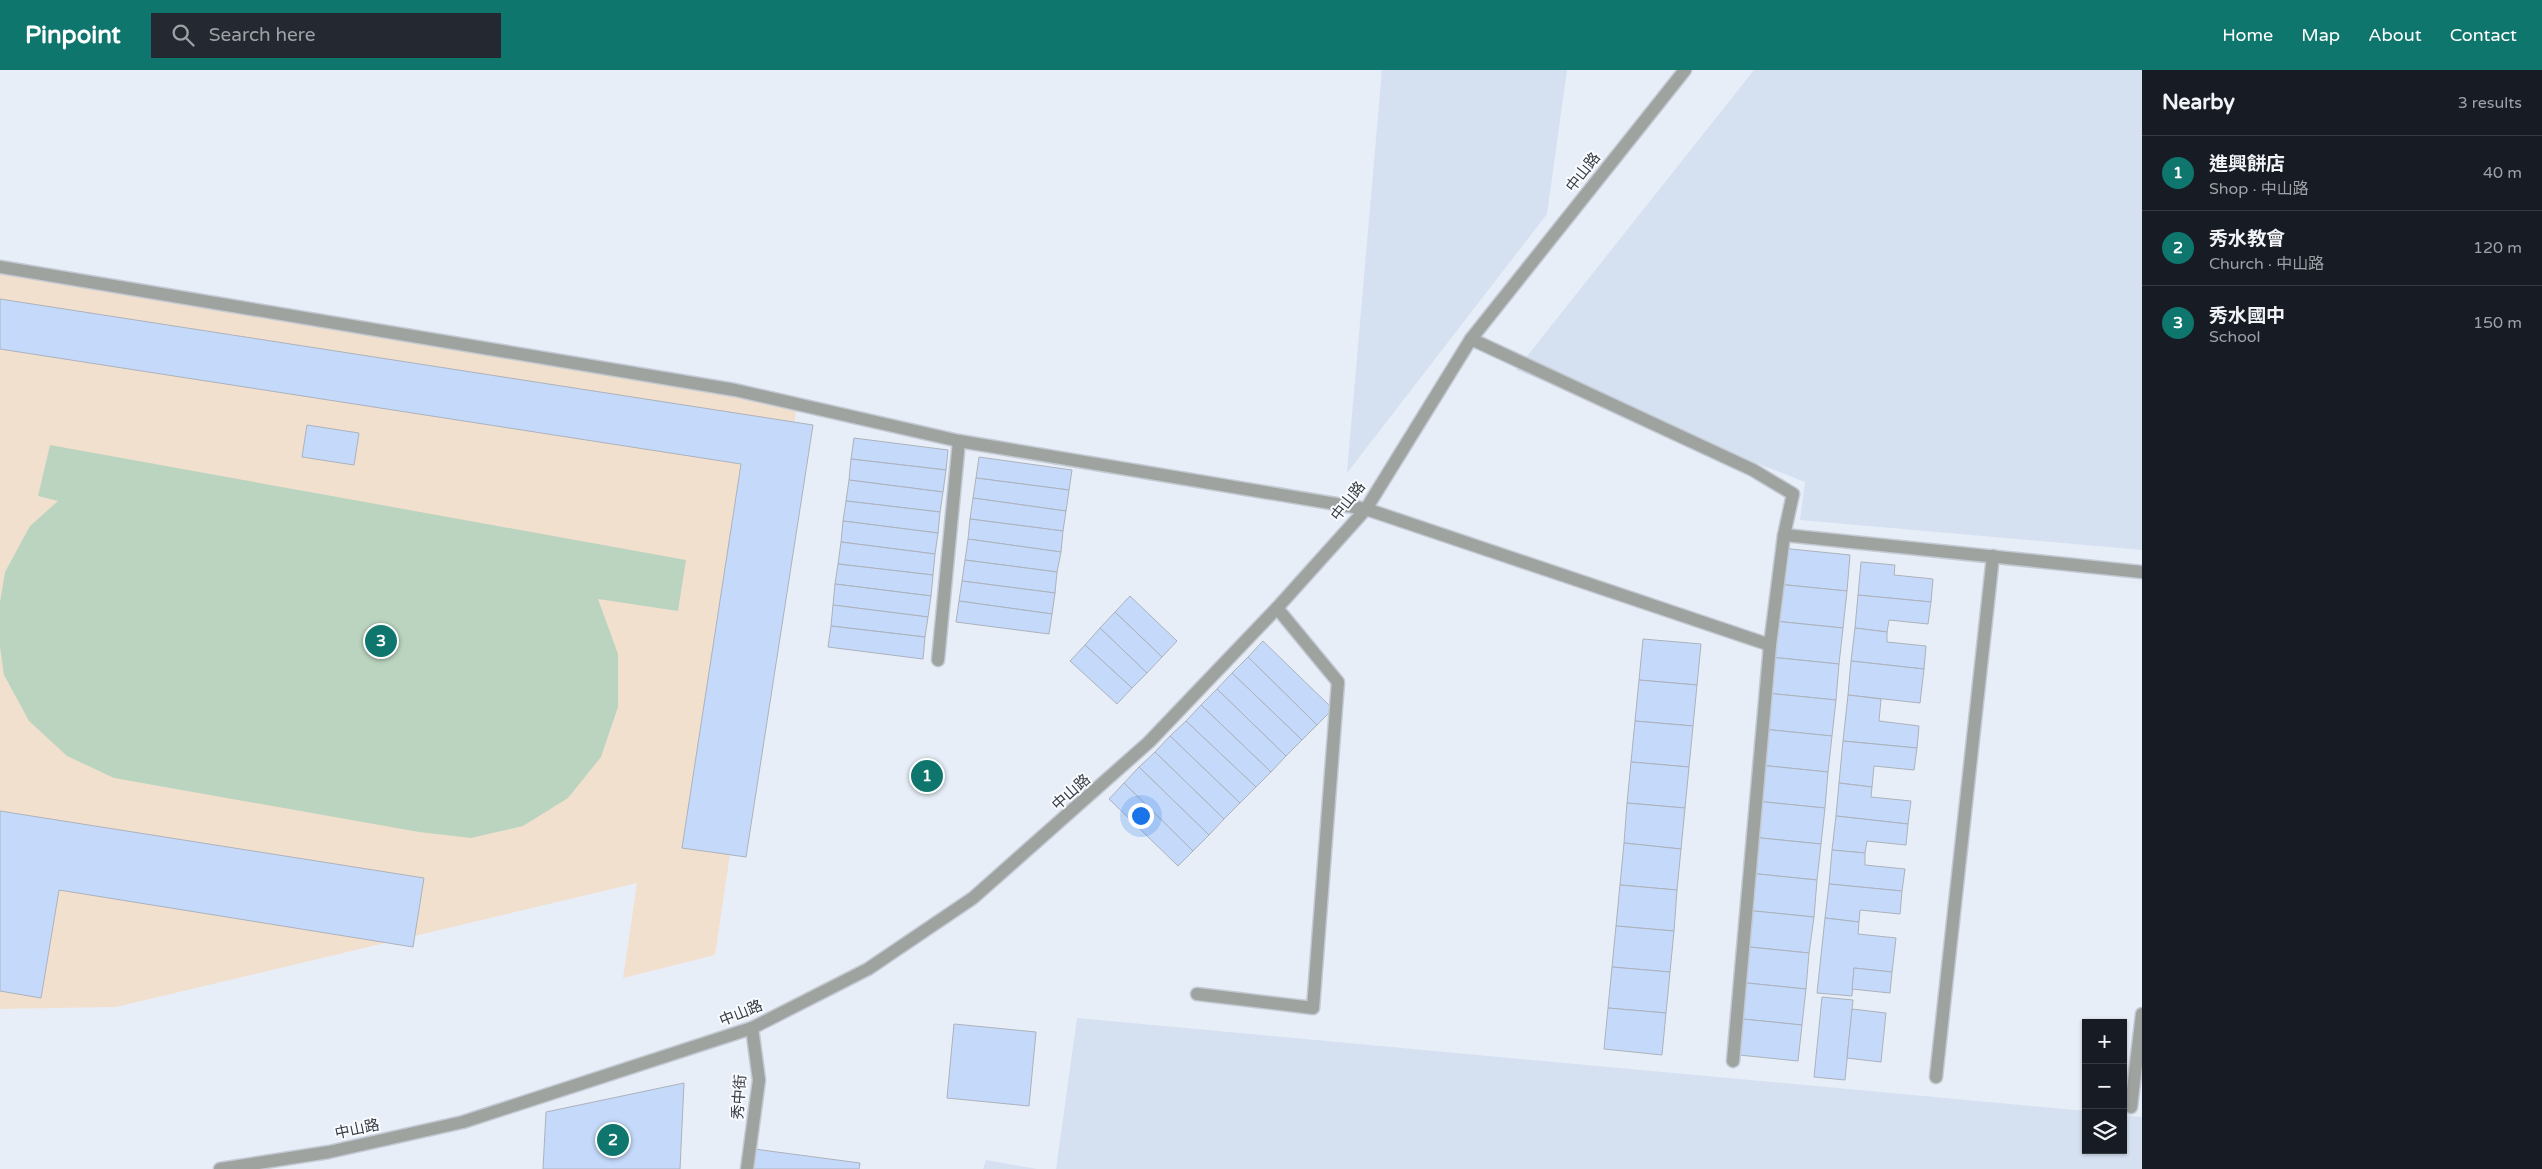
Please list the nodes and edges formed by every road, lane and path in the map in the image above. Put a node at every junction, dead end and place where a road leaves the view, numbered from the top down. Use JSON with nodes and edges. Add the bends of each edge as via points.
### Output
{"nodes":[{"id":1,"x":1685,"y":70,"type":"edge"},
{"id":2,"x":0,"y":267,"type":"edge"},
{"id":3,"x":1471,"y":340,"type":"junction"},
{"id":4,"x":959,"y":441,"type":"junction"},
{"id":5,"x":1366,"y":510,"type":"junction"},
{"id":6,"x":1784,"y":535,"type":"junction"},
{"id":7,"x":1993,"y":556,"type":"junction"},
{"id":8,"x":2142,"y":572,"type":"edge"},
{"id":9,"x":1277,"y":608,"type":"junction"},
{"id":10,"x":1770,"y":645,"type":"junction"},
{"id":11,"x":938,"y":660,"type":"dead end"},
{"id":12,"x":1197,"y":994,"type":"dead end"},
{"id":13,"x":2142,"y":1014,"type":"edge"},
{"id":14,"x":752,"y":1028,"type":"junction"},
{"id":15,"x":1734,"y":1061,"type":"dead end"},
{"id":16,"x":1936,"y":1077,"type":"dead end"},
{"id":17,"x":2131,"y":1107,"type":"dead end"},
{"id":18,"x":220,"y":1169,"type":"edge"},
{"id":19,"x":747,"y":1169,"type":"edge"}],
"edges":[{"from":1,"to":3,"type":"street","name":"中山路"},
{"from":2,"to":4,"type":"street","via":[[734,390]]},
{"from":3,"to":5,"type":"street","name":"中山路"},
{"from":3,"to":6,"type":"street","via":[[1753,470],[1793,494]]},
{"from":4,"to":5,"type":"street"},
{"from":4,"to":11,"type":"street"},
{"from":5,"to":9,"type":"street","name":"中山路"},
{"from":5,"to":10,"type":"street"},
{"from":6,"to":7,"type":"street"},
{"from":6,"to":10,"type":"street"},
{"from":7,"to":8,"type":"street"},
{"from":7,"to":16,"type":"street"},
{"from":9,"to":12,"type":"street","via":[[1338,682],[1313,1008]]},
{"from":9,"to":14,"type":"street","name":"中山路","via":[[1149,742],[973,898],[868,969]]},
{"from":10,"to":15,"type":"street"},
{"from":13,"to":17,"type":"street"},
{"from":14,"to":18,"type":"street","name":"中山路","via":[[463,1122],[329,1152]]},
{"from":14,"to":19,"type":"street","name":"秀中街","via":[[759,1080]]}]}
